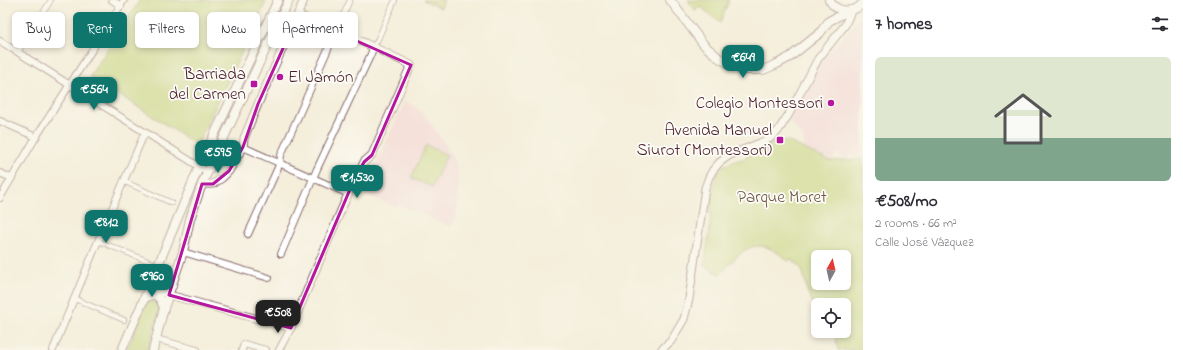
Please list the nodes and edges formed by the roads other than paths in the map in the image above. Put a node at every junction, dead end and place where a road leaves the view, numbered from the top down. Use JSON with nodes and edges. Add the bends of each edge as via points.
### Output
{"nodes":[{"id":1,"x":51,"y":0,"type":"edge"},
{"id":2,"x":112,"y":0,"type":"edge"},
{"id":3,"x":278,"y":0,"type":"edge"},
{"id":4,"x":289,"y":0,"type":"edge"},
{"id":5,"x":304,"y":0,"type":"edge"},
{"id":6,"x":350,"y":0,"type":"edge"},
{"id":7,"x":396,"y":0,"type":"edge"},
{"id":8,"x":670,"y":0,"type":"edge"},
{"id":9,"x":830,"y":1,"type":"edge"},
{"id":10,"x":122,"y":3,"type":"edge"},
{"id":11,"x":863,"y":3,"type":"edge"},
{"id":12,"x":849,"y":11,"type":"junction"},
{"id":13,"x":299,"y":12,"type":"edge"},
{"id":14,"x":345,"y":12,"type":"edge"},
{"id":15,"x":829,"y":20,"type":"junction"},
{"id":16,"x":0,"y":41,"type":"edge"},
{"id":17,"x":358,"y":41,"type":"edge"},
{"id":18,"x":373,"y":47,"type":"junction"},
{"id":19,"x":283,"y":48,"type":"edge"},
{"id":20,"x":328,"y":48,"type":"edge"},
{"id":21,"x":18,"y":52,"type":"junction"},
{"id":22,"x":70,"y":85,"type":"junction"},
{"id":23,"x":0,"y":121,"type":"edge"},
{"id":24,"x":145,"y":132,"type":"junction"},
{"id":25,"x":36,"y":136,"type":"junction"},
{"id":26,"x":243,"y":147,"type":"junction"},
{"id":27,"x":280,"y":164,"type":"junction"},
{"id":28,"x":199,"y":167,"type":"junction"},
{"id":29,"x":208,"y":172,"type":"junction"},
{"id":30,"x":0,"y":173,"type":"edge"},
{"id":31,"x":11,"y":178,"type":"junction"},
{"id":32,"x":313,"y":178,"type":"junction"},
{"id":33,"x":123,"y":181,"type":"junction"},
{"id":34,"x":202,"y":184,"type":"junction"},
{"id":35,"x":348,"y":194,"type":"junction"},
{"id":36,"x":0,"y":198,"type":"edge"},
{"id":37,"x":172,"y":203,"type":"dead end"},
{"id":38,"x":248,"y":234,"type":"dead end"},
{"id":39,"x":98,"y":241,"type":"junction"},
{"id":40,"x":183,"y":252,"type":"junction"},
{"id":41,"x":281,"y":254,"type":"dead end"},
{"id":42,"x":156,"y":269,"type":"junction"},
{"id":43,"x":269,"y":278,"type":"dead end"},
{"id":44,"x":172,"y":286,"type":"junction"},
{"id":45,"x":169,"y":295,"type":"junction"},
{"id":46,"x":75,"y":299,"type":"junction"},
{"id":47,"x":144,"y":299,"type":"junction"},
{"id":48,"x":164,"y":308,"type":"junction"},
{"id":49,"x":124,"y":320,"type":"dead end"},
{"id":50,"x":291,"y":328,"type":"junction"},
{"id":51,"x":156,"y":339,"type":"junction"},
{"id":52,"x":53,"y":350,"type":"edge"},
{"id":53,"x":122,"y":350,"type":"edge"},
{"id":54,"x":153,"y":350,"type":"edge"},
{"id":55,"x":197,"y":350,"type":"edge"},
{"id":56,"x":242,"y":350,"type":"edge"},
{"id":57,"x":266,"y":350,"type":"edge"},
{"id":58,"x":279,"y":350,"type":"edge"},
{"id":59,"x":661,"y":350,"type":"edge"}],
"edges":[{"from":1,"to":21,"type":"street"},
{"from":2,"to":10,"type":"street"},
{"from":3,"to":28,"type":"main road"},
{"from":4,"to":29,"type":"main road"},
{"from":5,"to":13,"type":"street"},
{"from":6,"to":14,"type":"street"},
{"from":7,"to":18,"type":"street"},
{"from":8,"to":15,"type":"main road","via":[[704,45],[731,65],[747,70],[763,70],[790,57],[820,33]]},
{"from":9,"to":12,"type":"main road","via":[[835,7]]},
{"from":9,"to":15,"type":"main road"},
{"from":10,"to":22,"type":"street"},
{"from":11,"to":12,"type":"main road"},
{"from":12,"to":15,"type":"main road"},
{"from":12,"to":59,"type":"street","via":[[845,26],[818,58],[778,131],[760,144],[730,155],[720,162],[709,177],[705,188],[684,319],[671,341]]},
{"from":16,"to":21,"type":"street"},
{"from":17,"to":18,"type":"street"},
{"from":18,"to":32,"type":"street"},
{"from":18,"to":35,"type":"street","via":[[411,65],[372,155],[364,162]]},
{"from":19,"to":26,"type":"street","via":[[244,138]]},
{"from":20,"to":27,"type":"street","via":[[281,155]]},
{"from":21,"to":22,"type":"street"},
{"from":22,"to":24,"type":"street"},
{"from":22,"to":25,"type":"street"},
{"from":23,"to":25,"type":"street"},
{"from":24,"to":28,"type":"street"},
{"from":24,"to":33,"type":"street"},
{"from":25,"to":31,"type":"street"},
{"from":26,"to":27,"type":"street"},
{"from":26,"to":34,"type":"street","via":[[222,178],[213,184]]},
{"from":27,"to":32,"type":"street"},
{"from":27,"to":38,"type":"street"},
{"from":28,"to":29,"type":"street"},
{"from":28,"to":42,"type":"main road"},
{"from":29,"to":34,"type":"main road"},
{"from":30,"to":31,"type":"street"},
{"from":31,"to":36,"type":"street"},
{"from":32,"to":35,"type":"street"},
{"from":32,"to":41,"type":"street"},
{"from":33,"to":37,"type":"street"},
{"from":33,"to":39,"type":"street"},
{"from":34,"to":40,"type":"main road","via":[[190,219]]},
{"from":35,"to":50,"type":"street"},
{"from":39,"to":42,"type":"street"},
{"from":39,"to":46,"type":"street"},
{"from":40,"to":43,"type":"street"},
{"from":40,"to":44,"type":"main road"},
{"from":42,"to":44,"type":"main road","via":[[153,282],[155,288],[158,291],[166,291]]},
{"from":42,"to":47,"type":"main road"},
{"from":44,"to":45,"type":"main road"},
{"from":45,"to":48,"type":"main road"},
{"from":45,"to":50,"type":"street"},
{"from":46,"to":49,"type":"street"},
{"from":46,"to":52,"type":"street"},
{"from":47,"to":48,"type":"main road","via":[[156,295]]},
{"from":47,"to":53,"type":"main road"},
{"from":48,"to":51,"type":"main road"},
{"from":50,"to":58,"type":"street"},
{"from":51,"to":54,"type":"main road"},
{"from":51,"to":55,"type":"street"},
{"from":56,"to":57,"type":"street","via":[[244,344]]}]}
